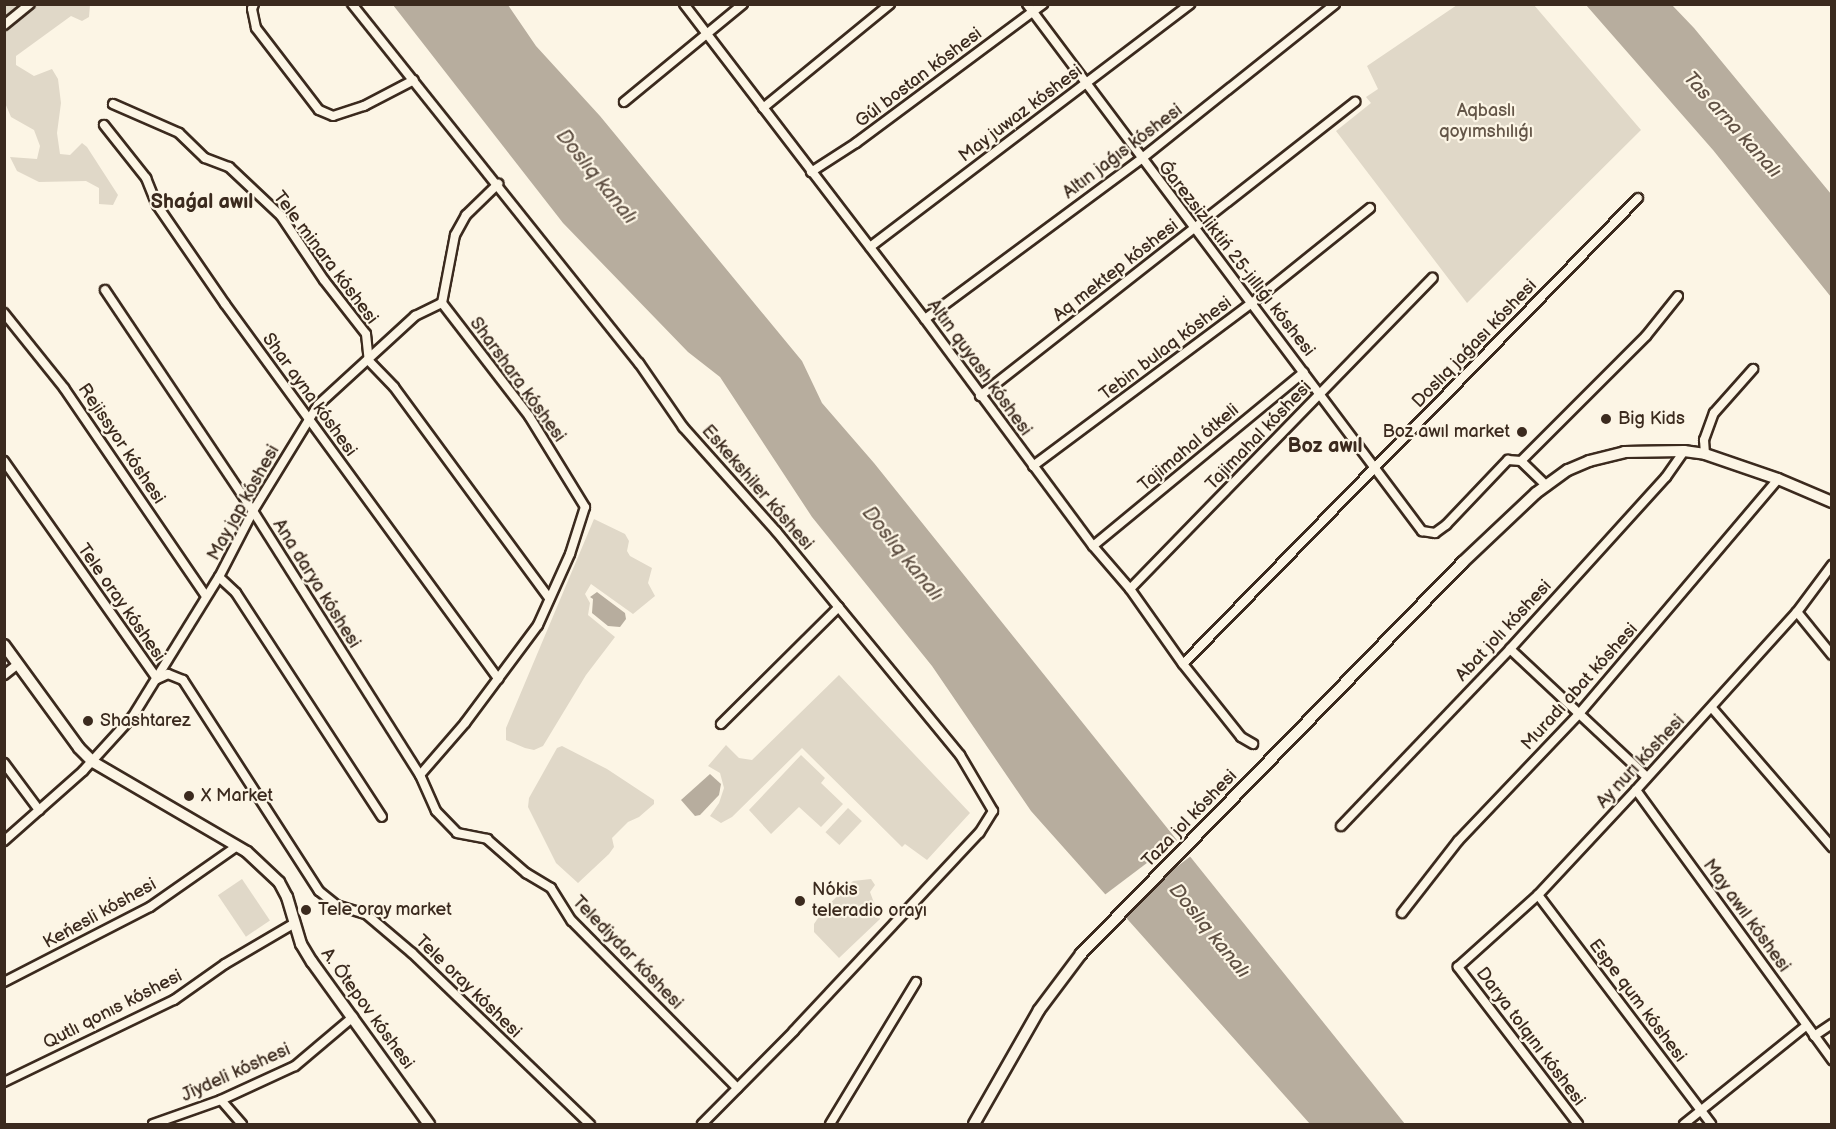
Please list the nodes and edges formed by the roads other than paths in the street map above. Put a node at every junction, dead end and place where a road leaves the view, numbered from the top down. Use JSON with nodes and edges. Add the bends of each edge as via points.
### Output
{"nodes":[{"id":1,"x":30,"y":4,"type":"edge"},
{"id":2,"x":254,"y":4,"type":"edge"},
{"id":3,"x":352,"y":4,"type":"edge"},
{"id":4,"x":684,"y":4,"type":"edge"},
{"id":5,"x":743,"y":4,"type":"edge"},
{"id":6,"x":890,"y":4,"type":"edge"},
{"id":7,"x":1027,"y":4,"type":"edge"},
{"id":8,"x":1042,"y":4,"type":"edge"},
{"id":9,"x":1190,"y":4,"type":"edge"},
{"id":10,"x":1335,"y":4,"type":"edge"},
{"id":11,"x":1033,"y":12,"type":"junction"},
{"id":12,"x":4,"y":25,"type":"edge"},
{"id":13,"x":706,"y":34,"type":"junction"},
{"id":14,"x":414,"y":80,"type":"junction"},
{"id":15,"x":1085,"y":85,"type":"junction"},
{"id":16,"x":624,"y":102,"type":"dead end"},
{"id":17,"x":1355,"y":102,"type":"dead end"},
{"id":18,"x":113,"y":104,"type":"dead end"},
{"id":19,"x":763,"y":108,"type":"junction"},
{"id":20,"x":104,"y":124,"type":"dead end"},
{"id":21,"x":1141,"y":159,"type":"junction"},
{"id":22,"x":812,"y":172,"type":"junction"},
{"id":23,"x":498,"y":184,"type":"junction"},
{"id":24,"x":1638,"y":198,"type":"dead end"},
{"id":25,"x":1370,"y":208,"type":"dead end"},
{"id":26,"x":1194,"y":228,"type":"junction"},
{"id":27,"x":870,"y":247,"type":"junction"},
{"id":28,"x":1432,"y":278,"type":"dead end"},
{"id":29,"x":105,"y":290,"type":"dead end"},
{"id":30,"x":1678,"y":296,"type":"dead end"},
{"id":31,"x":1253,"y":302,"type":"junction"},
{"id":32,"x":442,"y":303,"type":"junction"},
{"id":33,"x":4,"y":313,"type":"edge"},
{"id":34,"x":925,"y":319,"type":"junction"},
{"id":35,"x":369,"y":361,"type":"junction"},
{"id":36,"x":1753,"y":369,"type":"dead end"},
{"id":37,"x":1304,"y":372,"type":"junction"},
{"id":38,"x":1321,"y":394,"type":"junction"},
{"id":39,"x":980,"y":396,"type":"junction"},
{"id":40,"x":308,"y":421,"type":"junction"},
{"id":41,"x":1684,"y":451,"type":"junction"},
{"id":42,"x":1705,"y":454,"type":"junction"},
{"id":43,"x":1521,"y":461,"type":"junction"},
{"id":44,"x":4,"y":462,"type":"edge"},
{"id":45,"x":1033,"y":466,"type":"junction"},
{"id":46,"x":1374,"y":469,"type":"junction"},
{"id":47,"x":1778,"y":479,"type":"junction"},
{"id":48,"x":1546,"y":486,"type":"junction"},
{"id":49,"x":1832,"y":502,"type":"edge"},
{"id":50,"x":253,"y":511,"type":"junction"},
{"id":51,"x":1093,"y":546,"type":"junction"},
{"id":52,"x":1832,"y":565,"type":"edge"},
{"id":53,"x":219,"y":577,"type":"junction"},
{"id":54,"x":1130,"y":589,"type":"junction"},
{"id":55,"x":206,"y":597,"type":"junction"},
{"id":56,"x":549,"y":598,"type":"junction"},
{"id":57,"x":839,"y":607,"type":"junction"},
{"id":58,"x":1797,"y":612,"type":"junction"},
{"id":59,"x":4,"y":645,"type":"edge"},
{"id":60,"x":1509,"y":649,"type":"junction"},
{"id":61,"x":1832,"y":656,"type":"edge"},
{"id":62,"x":18,"y":664,"type":"junction"},
{"id":63,"x":1183,"y":664,"type":"junction"},
{"id":64,"x":4,"y":675,"type":"edge"},
{"id":65,"x":156,"y":679,"type":"junction"},
{"id":66,"x":498,"y":679,"type":"junction"},
{"id":67,"x":1712,"y":708,"type":"junction"},
{"id":68,"x":1578,"y":715,"type":"junction"},
{"id":69,"x":721,"y":724,"type":"dead end"},
{"id":70,"x":1253,"y":744,"type":"dead end"},
{"id":71,"x":93,"y":762,"type":"junction"},
{"id":72,"x":4,"y":763,"type":"edge"},
{"id":73,"x":420,"y":775,"type":"junction"},
{"id":74,"x":1647,"y":777,"type":"junction"},
{"id":75,"x":1636,"y":790,"type":"junction"},
{"id":76,"x":39,"y":810,"type":"junction"},
{"id":77,"x":382,"y":817,"type":"dead end"},
{"id":78,"x":1341,"y":826,"type":"dead end"},
{"id":79,"x":4,"y":841,"type":"edge"},
{"id":80,"x":237,"y":846,"type":"junction"},
{"id":81,"x":1832,"y":848,"type":"edge"},
{"id":82,"x":1538,"y":895,"type":"junction"},
{"id":83,"x":1402,"y":913,"type":"dead end"},
{"id":84,"x":295,"y":923,"type":"junction"},
{"id":85,"x":1458,"y":967,"type":"joint"},
{"id":86,"x":4,"y":982,"type":"edge"},
{"id":87,"x":916,"y":982,"type":"dead end"},
{"id":88,"x":353,"y":1017,"type":"junction"},
{"id":89,"x":1832,"y":1024,"type":"edge"},
{"id":90,"x":1806,"y":1026,"type":"junction"},
{"id":91,"x":1814,"y":1036,"type":"junction"},
{"id":92,"x":1832,"y":1060,"type":"edge"},
{"id":93,"x":4,"y":1082,"type":"edge"},
{"id":94,"x":737,"y":1088,"type":"junction"},
{"id":95,"x":221,"y":1100,"type":"junction"},
{"id":96,"x":1702,"y":1112,"type":"junction"},
{"id":97,"x":153,"y":1125,"type":"edge"},
{"id":98,"x":242,"y":1125,"type":"edge"},
{"id":99,"x":429,"y":1125,"type":"edge"},
{"id":100,"x":590,"y":1125,"type":"edge"},
{"id":101,"x":702,"y":1125,"type":"edge"},
{"id":102,"x":830,"y":1125,"type":"edge"},
{"id":103,"x":974,"y":1125,"type":"edge"},
{"id":104,"x":1578,"y":1125,"type":"edge"},
{"id":105,"x":1684,"y":1125,"type":"edge"},
{"id":106,"x":1711,"y":1125,"type":"edge"}],
"edges":[{"from":1,"to":12,"type":"street"},
{"from":2,"to":14,"type":"street","via":[[256,28],[319,110],[333,116],[364,106]]},
{"from":3,"to":14,"type":"street","name":"Eskekshiler kóshesi"},
{"from":4,"to":13,"type":"street","name":"Altın quyash kóshesi"},
{"from":5,"to":13,"type":"street"},
{"from":6,"to":19,"type":"street"},
{"from":7,"to":11,"type":"street","name":"Ǵarezsizliktiń 25-jıllıǵı kóshesi"},
{"from":8,"to":11,"type":"street","name":"Gúl bostan kóshesi"},
{"from":9,"to":15,"type":"street","name":"May juwaz kóshesi"},
{"from":10,"to":21,"type":"street","name":"Altın jaǵıs kóshesi"},
{"from":11,"to":15,"type":"street","name":"Ǵarezsizliktiń 25-jıllıǵı kóshesi"},
{"from":11,"to":22,"type":"street","name":"Gúl bostan kóshesi","via":[[856,144]]},
{"from":13,"to":16,"type":"street"},
{"from":13,"to":19,"type":"street","name":"Altın quyash kóshesi"},
{"from":14,"to":23,"type":"street","name":"Eskekshiler kóshesi"},
{"from":15,"to":21,"type":"street","name":"Ǵarezsizliktiń 25-jıllıǵı kóshesi"},
{"from":15,"to":27,"type":"street","name":"May juwaz kóshesi"},
{"from":17,"to":26,"type":"street","name":"Aq mektep kóshesi"},
{"from":18,"to":35,"type":"street","name":"Tele minara kóshesi","via":[[179,132],[205,158],[229,167],[247,182],[280,216],[358,321],[366,334]]},
{"from":19,"to":22,"type":"street","name":"Altın quyash kóshesi"},
{"from":20,"to":40,"type":"street","name":"Shar ayna kóshesi","via":[[146,178],[157,205]]},
{"from":21,"to":26,"type":"street","name":"Ǵarezsizliktiń 25-jıllıǵı kóshesi"},
{"from":21,"to":34,"type":"street","name":"Altın jaǵıs kóshesi"},
{"from":22,"to":27,"type":"street","name":"Altın quyash kóshesi"},
{"from":23,"to":32,"type":"street","via":[[466,215],[455,235]]},
{"from":23,"to":57,"type":"street","name":"Eskekshiler kóshesi","via":[[639,363],[683,427]]},
{"from":24,"to":46,"type":"street","name":"Doslıq jaǵası kóshesi"},
{"from":25,"to":31,"type":"street","name":"Tebin bulaq kóshesi"},
{"from":26,"to":31,"type":"street","name":"Ǵarezsizliktiń 25-jıllıǵı kóshesi"},
{"from":26,"to":39,"type":"street","name":"Aq mektep kóshesi"},
{"from":27,"to":34,"type":"street","name":"Altın quyash kóshesi"},
{"from":28,"to":38,"type":"street","name":"Tajimahal kóshesi"},
{"from":29,"to":50,"type":"street","name":"Ana darya kóshesi"},
{"from":30,"to":43,"type":"street","via":[[1646,336]]},
{"from":31,"to":37,"type":"street","name":"Ǵarezsizliktiń 25-jıllıǵı kóshesi"},
{"from":31,"to":45,"type":"street","name":"Tebin bulaq kóshesi"},
{"from":32,"to":35,"type":"street","name":"May jap kóshesi","via":[[415,316]]},
{"from":32,"to":56,"type":"street","name":"Sharshara kóshesi","via":[[529,416],[585,507],[570,554]]},
{"from":33,"to":55,"type":"street","name":"Rejissyor kóshesi","via":[[64,387]]},
{"from":34,"to":39,"type":"street","name":"Altın quyash kóshesi"},
{"from":35,"to":40,"type":"street","name":"May jap kóshesi","via":[[318,405]]},
{"from":35,"to":56,"type":"street","via":[[394,387]]},
{"from":36,"to":42,"type":"street","via":[[1714,413],[1704,440]]},
{"from":37,"to":38,"type":"street","name":"Ǵarezsizliktiń 25-jıllıǵı kóshesi"},
{"from":37,"to":51,"type":"street","name":"Tajimahal ótkeli"},
{"from":38,"to":46,"type":"street","name":"Ǵarezsizliktiń 25-jıllıǵı kóshesi"},
{"from":38,"to":54,"type":"street","name":"Tajimahal kóshesi"},
{"from":39,"to":45,"type":"street","name":"Altın quyash kóshesi"},
{"from":40,"to":50,"type":"street","name":"May jap kóshesi"},
{"from":40,"to":66,"type":"street","name":"Shar ayna kóshesi"},
{"from":41,"to":42,"type":"main road","name":"Taza jol kóshesi"},
{"from":41,"to":48,"type":"main road","name":"Taza jol kóshesi","via":[[1624,452],[1568,470]]},
{"from":41,"to":60,"type":"street","name":"Abat jolı kóshesi","via":[[1666,477]]},
{"from":42,"to":47,"type":"main road","name":"Taza jol kóshesi"},
{"from":43,"to":46,"type":"street","name":"Ǵarezsizliktiń 25-jıllıǵı kóshesi","via":[[1508,460],[1435,533],[1422,531]]},
{"from":43,"to":48,"type":"street"},
{"from":44,"to":65,"type":"street","name":"Tele oray kóshesi"},
{"from":45,"to":51,"type":"street","name":"Altın quyash kóshesi"},
{"from":46,"to":63,"type":"street","name":"Doslıq jaǵası kóshesi"},
{"from":47,"to":49,"type":"main road","name":"Taza jol kóshesi"},
{"from":47,"to":68,"type":"street","name":"Muradı abat kóshesi"},
{"from":48,"to":103,"type":"main road","name":"Taza jol kóshesi","via":[[1463,562],[1081,954],[1039,1010]]},
{"from":50,"to":53,"type":"street","name":"May jap kóshesi"},
{"from":50,"to":73,"type":"street","name":"Ana darya kóshesi"},
{"from":51,"to":54,"type":"street","name":"Altın quyash kóshesi"},
{"from":52,"to":58,"type":"street","name":"Ay nurı kóshesi"},
{"from":53,"to":55,"type":"street","name":"May jap kóshesi"},
{"from":53,"to":77,"type":"street","via":[[236,592]]},
{"from":54,"to":63,"type":"street","name":"Altın quyash kóshesi"},
{"from":55,"to":65,"type":"street","name":"May jap kóshesi"},
{"from":56,"to":66,"type":"street","via":[[538,625]]},
{"from":57,"to":69,"type":"street"},
{"from":57,"to":94,"type":"street","name":"Eskekshiler kóshesi","via":[[960,755],[993,811],[979,833]]},
{"from":58,"to":61,"type":"street"},
{"from":58,"to":67,"type":"street","name":"Ay nurı kóshesi"},
{"from":59,"to":62,"type":"main road","name":"A. Ótepov kóshesi"},
{"from":60,"to":68,"type":"street"},
{"from":60,"to":78,"type":"street","name":"Abat jolı kóshesi"},
{"from":62,"to":64,"type":"street"},
{"from":62,"to":71,"type":"main road","name":"A. Ótepov kóshesi"},
{"from":63,"to":70,"type":"street","name":"Altın quyash kóshesi","via":[[1241,736]]},
{"from":65,"to":71,"type":"street","name":"May jap kóshesi","via":[[133,716]]},
{"from":65,"to":100,"type":"street","name":"Tele oray kóshesi","via":[[168,674],[183,680],[319,891],[336,905],[366,914],[412,953]]},
{"from":66,"to":73,"type":"street"},
{"from":67,"to":74,"type":"street","name":"Ay nurı kóshesi"},
{"from":67,"to":81,"type":"street"},
{"from":68,"to":74,"type":"street"},
{"from":68,"to":83,"type":"street","name":"Muradı abat kóshesi","via":[[1458,841]]},
{"from":71,"to":76,"type":"street","name":"May jap kóshesi"},
{"from":71,"to":80,"type":"main road","name":"A. Ótepov kóshesi"},
{"from":72,"to":76,"type":"street"},
{"from":73,"to":94,"type":"street","name":"Telediydar kóshesi","via":[[436,811],[457,833],[487,839],[550,888],[572,921]]},
{"from":74,"to":75,"type":"street","name":"Ay nurı kóshesi"},
{"from":75,"to":82,"type":"street","name":"Ay nurı kóshesi"},
{"from":75,"to":90,"type":"street","name":"May awıl kóshesi"},
{"from":76,"to":79,"type":"street","name":"May jap kóshesi"},
{"from":80,"to":84,"type":"main road","name":"A. Ótepov kóshesi","via":[[265,865],[279,882]]},
{"from":80,"to":86,"type":"street","name":"Keńesli kóshesi","via":[[150,907]]},
{"from":82,"to":85,"type":"street","name":"Ay nurı kóshesi"},
{"from":82,"to":96,"type":"street","name":"Espe qum kóshesi"},
{"from":84,"to":88,"type":"main road","name":"A. Ótepov kóshesi","via":[[312,962]]},
{"from":84,"to":93,"type":"street","name":"Qutlı qonıs kóshesi","via":[[174,1000]]},
{"from":85,"to":104,"type":"street","name":"Darya tolqını kóshesi"},
{"from":87,"to":102,"type":"street"},
{"from":88,"to":95,"type":"street","name":"Jiydeli kóshesi","via":[[295,1066]]},
{"from":88,"to":99,"type":"main road","name":"A. Ótepov kóshesi"},
{"from":89,"to":91,"type":"street"},
{"from":90,"to":91,"type":"street","name":"May awıl kóshesi"},
{"from":90,"to":96,"type":"street"},
{"from":91,"to":92,"type":"street","name":"May awıl kóshesi"},
{"from":94,"to":101,"type":"street"},
{"from":95,"to":97,"type":"street","name":"Jiydeli kóshesi"},
{"from":95,"to":98,"type":"street"},
{"from":96,"to":105,"type":"street"},
{"from":96,"to":106,"type":"street","name":"Espe qum kóshesi"}]}
